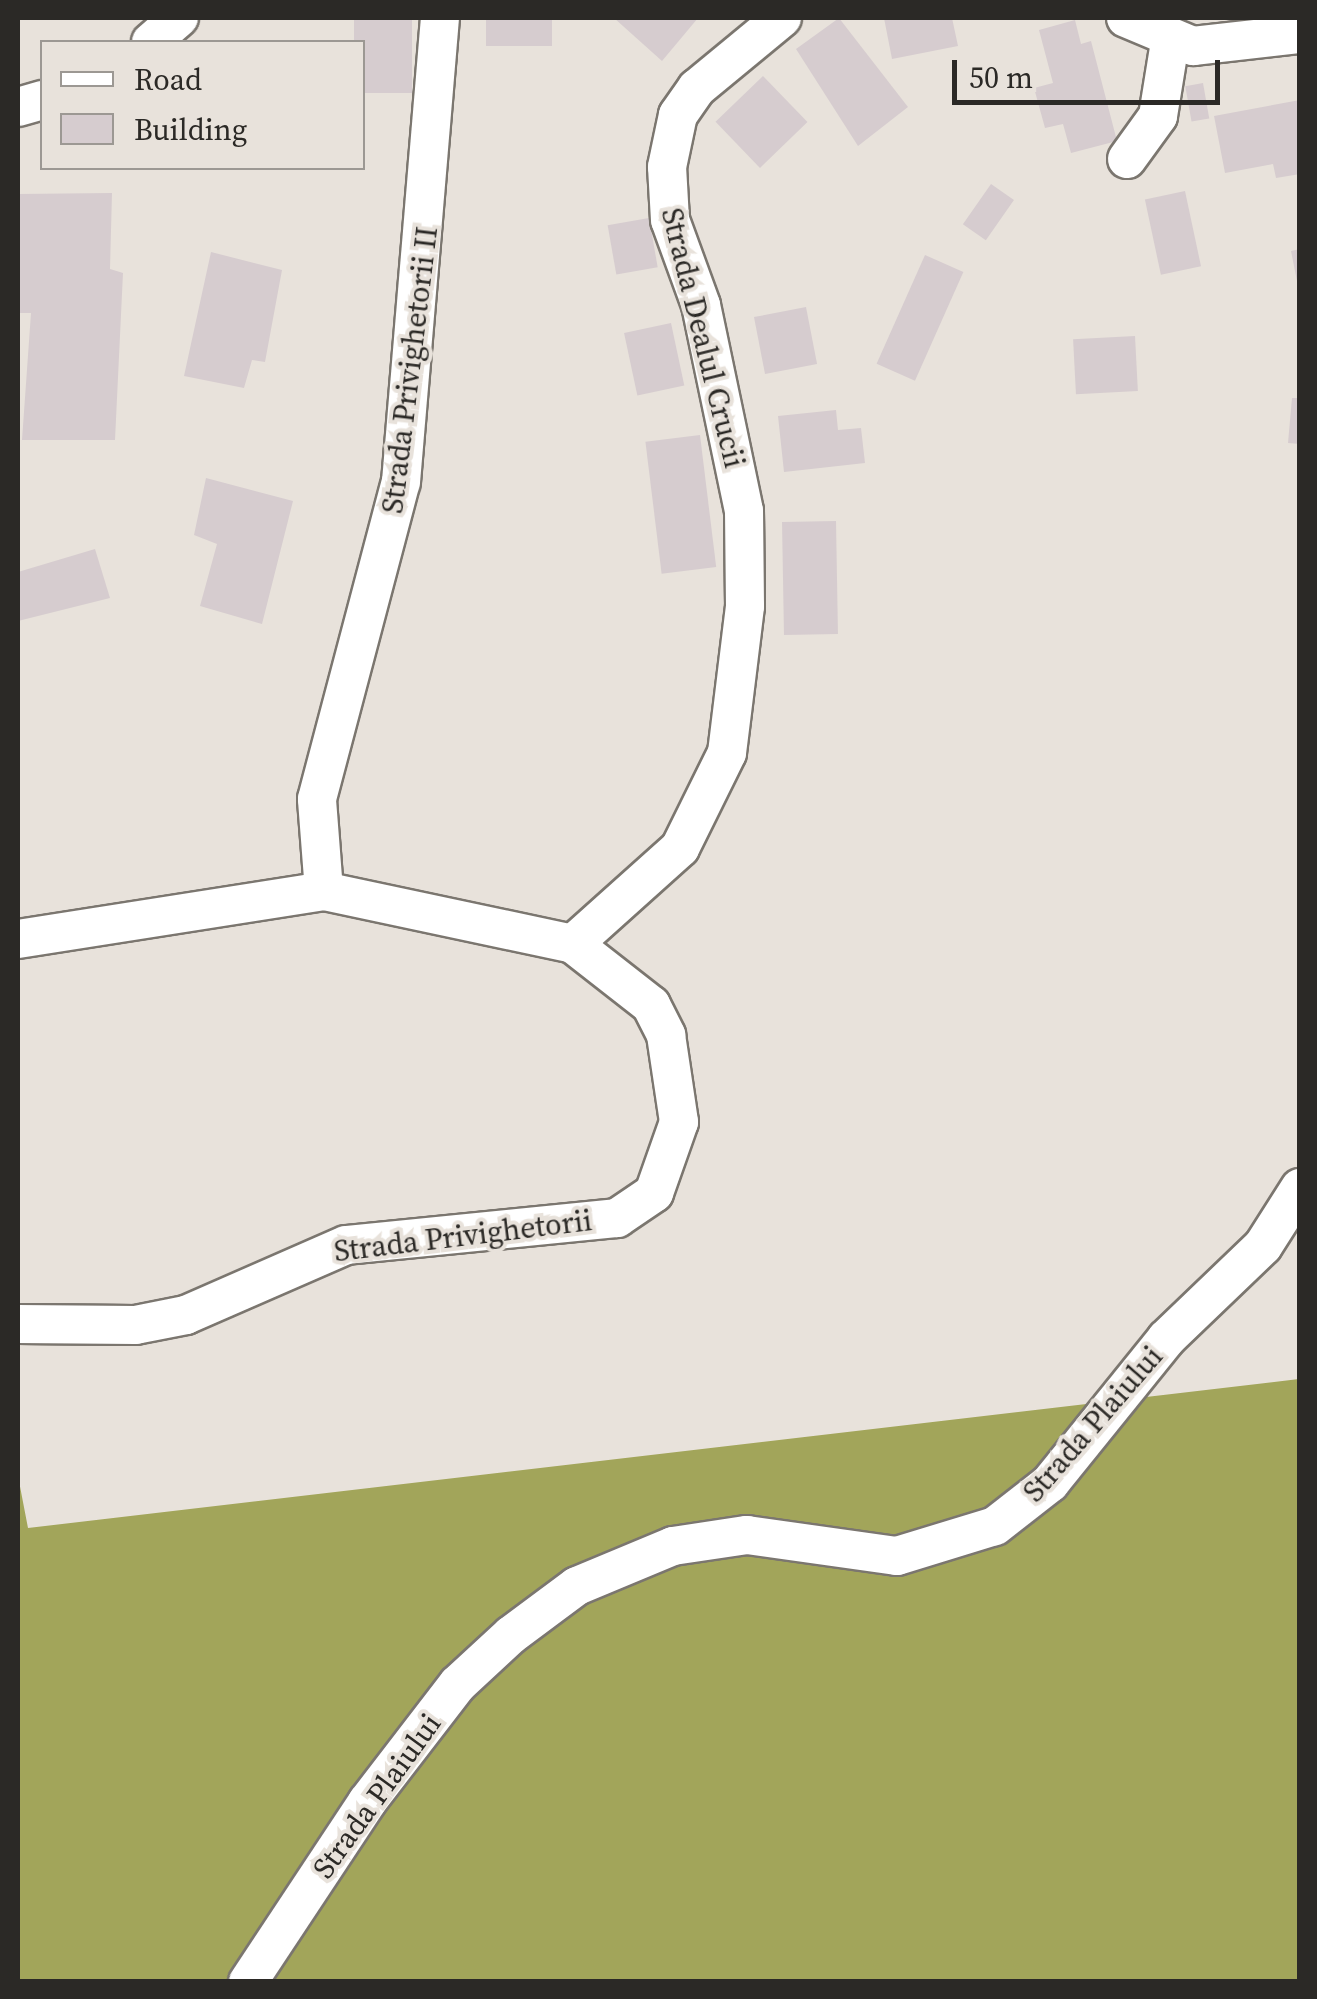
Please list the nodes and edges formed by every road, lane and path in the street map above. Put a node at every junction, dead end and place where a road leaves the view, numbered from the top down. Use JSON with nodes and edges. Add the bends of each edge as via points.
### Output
{"nodes":[{"id":1,"x":179,"y":18,"type":"edge"},
{"id":2,"x":440,"y":18,"type":"edge"},
{"id":3,"x":782,"y":18,"type":"edge"},
{"id":4,"x":1126,"y":18,"type":"edge"},
{"id":5,"x":1300,"y":34,"type":"edge"},
{"id":6,"x":154,"y":40,"type":"edge"},
{"id":7,"x":1170,"y":42,"type":"junction"},
{"id":8,"x":1127,"y":160,"type":"dead end"},
{"id":9,"x":324,"y":891,"type":"junction"},
{"id":10,"x":18,"y":938,"type":"edge"},
{"id":11,"x":573,"y":944,"type":"junction"},
{"id":12,"x":1300,"y":1188,"type":"edge"},
{"id":13,"x":18,"y":1324,"type":"edge"},
{"id":14,"x":248,"y":1982,"type":"edge"}],
"edges":[{"from":1,"to":6,"type":"street"},
{"from":2,"to":9,"type":"street","name":"Strada Privighetorii II","via":[[401,482],[317,799]]},
{"from":3,"to":11,"type":"street","name":"Strada Dealul Crucii","via":[[697,88],[678,116],[667,167],[670,220],[701,305],[744,511],[746,606],[727,753],[680,848]]},
{"from":4,"to":7,"type":"street"},
{"from":5,"to":7,"type":"street","via":[[1210,46]]},
{"from":7,"to":8,"type":"street","via":[[1160,87]]},
{"from":9,"to":10,"type":"street","name":"Strada Privighetorii"},
{"from":9,"to":11,"type":"street","name":"Strada Privighetorii"},
{"from":11,"to":13,"type":"street","name":"Strada Privighetorii","via":[[650,1005],[666,1035],[679,1122],[654,1192],[617,1218],[564,1229],[346,1246],[186,1315],[136,1325]]},
{"from":12,"to":14,"type":"street","name":"Strada Plaiului","via":[[1263,1246],[1166,1339],[1050,1482],[995,1526],[897,1556],[747,1535],[673,1546],[577,1586],[511,1635],[458,1684],[368,1802]]}]}
